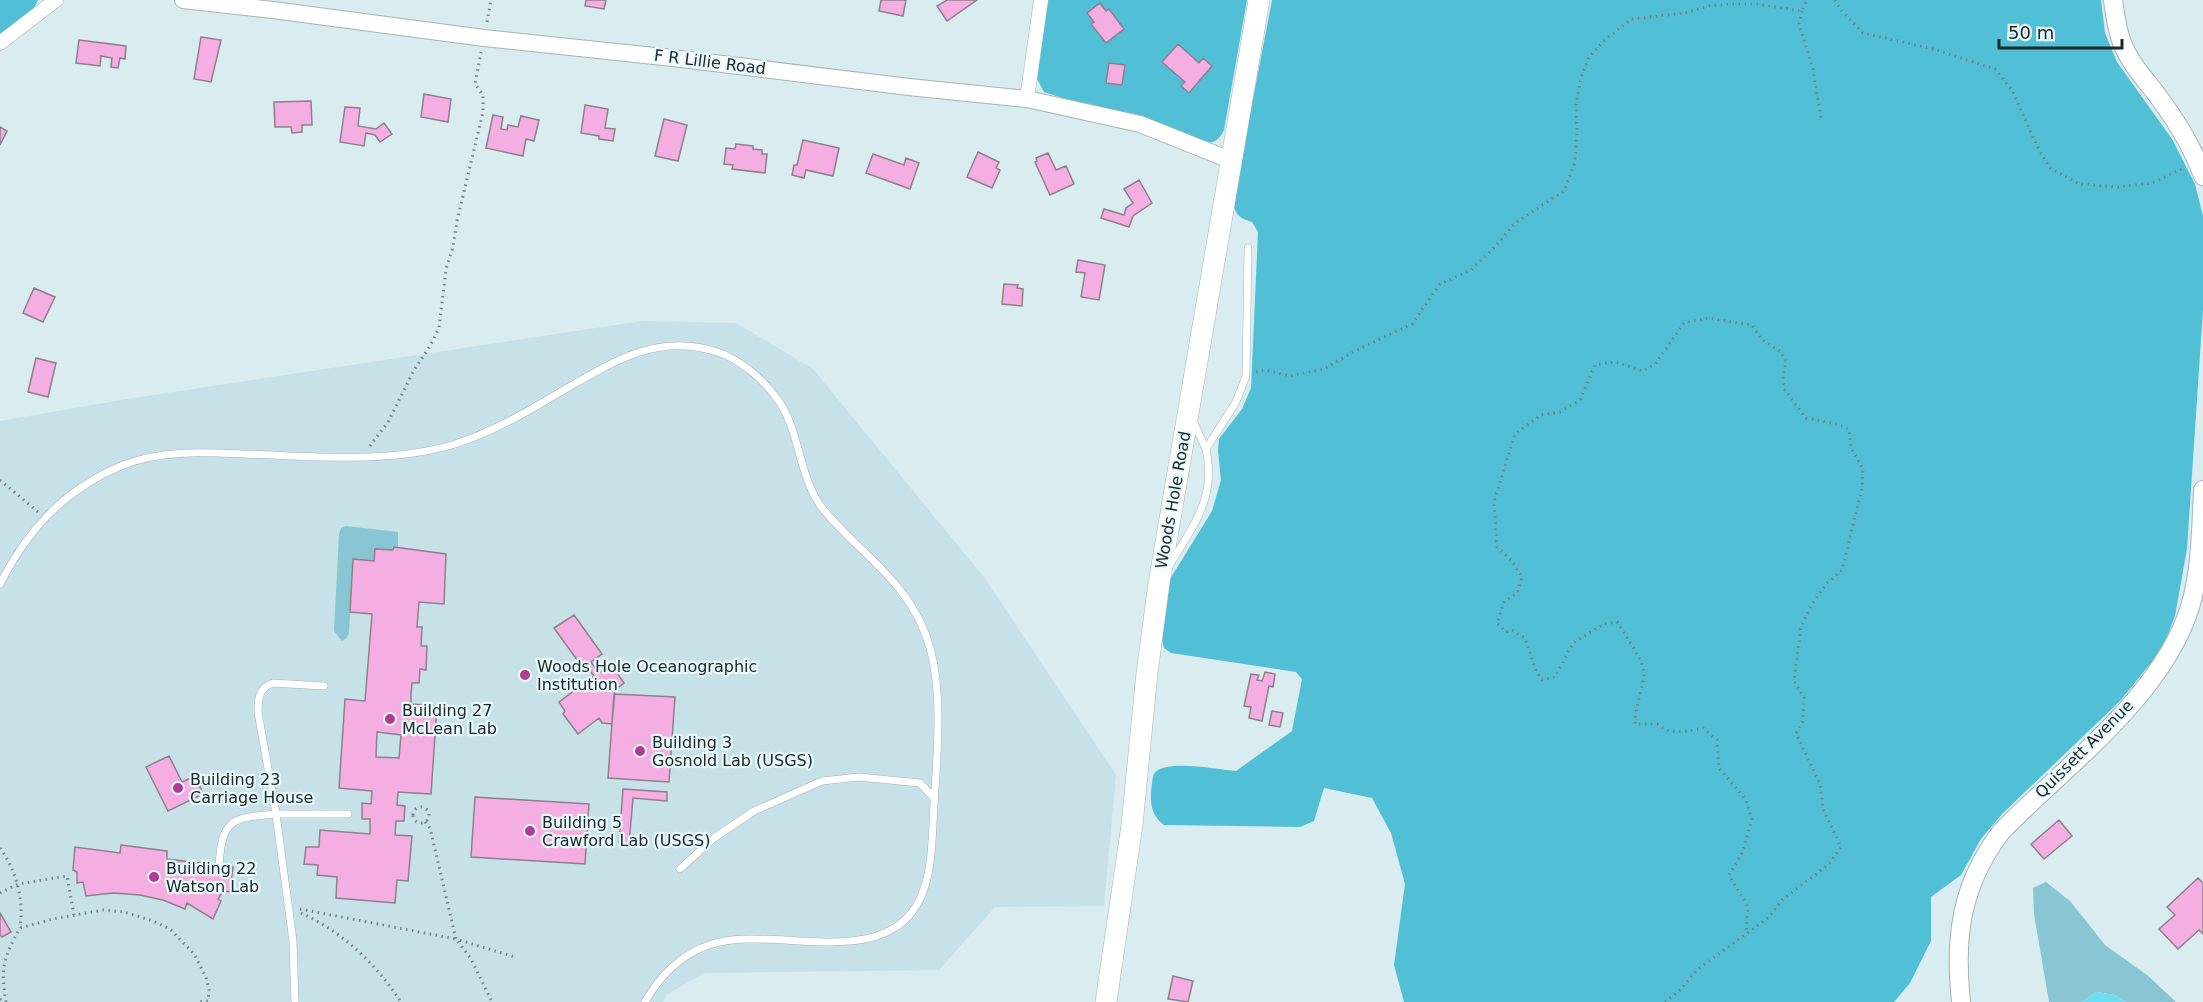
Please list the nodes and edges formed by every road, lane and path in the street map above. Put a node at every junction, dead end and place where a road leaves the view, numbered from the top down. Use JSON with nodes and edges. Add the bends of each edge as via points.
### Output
{"nodes":[{"id":1,"x":56,"y":0,"type":"edge"},
{"id":2,"x":183,"y":0,"type":"edge"},
{"id":3,"x":491,"y":0,"type":"edge"},
{"id":4,"x":1041,"y":0,"type":"edge"},
{"id":5,"x":1258,"y":0,"type":"edge"},
{"id":6,"x":1807,"y":0,"type":"edge"},
{"id":7,"x":1835,"y":0,"type":"edge"},
{"id":8,"x":2113,"y":0,"type":"edge"},
{"id":9,"x":1802,"y":11,"type":"junction"},
{"id":10,"x":484,"y":38,"type":"junction"},
{"id":11,"x":0,"y":43,"type":"edge"},
{"id":12,"x":1027,"y":99,"type":"junction"},
{"id":13,"x":1821,"y":119,"type":"dead end"},
{"id":14,"x":1230,"y":160,"type":"junction"},
{"id":15,"x":2200,"y":169,"type":"edge"},
{"id":16,"x":1248,"y":248,"type":"dead end"},
{"id":17,"x":1246,"y":376,"type":"junction"},
{"id":18,"x":1188,"y":411,"type":"junction"},
{"id":19,"x":1206,"y":449,"type":"junction"},
{"id":20,"x":363,"y":456,"type":"junction"},
{"id":21,"x":0,"y":480,"type":"edge"},
{"id":22,"x":2203,"y":490,"type":"edge"},
{"id":23,"x":44,"y":517,"type":"junction"},
{"id":24,"x":1159,"y":583,"type":"junction"},
{"id":25,"x":0,"y":584,"type":"edge"},
{"id":26,"x":324,"y":686,"type":"dead end"},
{"id":27,"x":934,"y":798,"type":"junction"},
{"id":28,"x":276,"y":814,"type":"junction"},
{"id":29,"x":348,"y":814,"type":"dead end"},
{"id":30,"x":425,"y":822,"type":"junction"},
{"id":31,"x":0,"y":848,"type":"edge"},
{"id":32,"x":219,"y":866,"type":"dead end"},
{"id":33,"x":680,"y":869,"type":"dead end"},
{"id":34,"x":18,"y":884,"type":"junction"},
{"id":35,"x":0,"y":893,"type":"edge"},
{"id":36,"x":289,"y":907,"type":"junction"},
{"id":37,"x":74,"y":915,"type":"junction"},
{"id":38,"x":20,"y":928,"type":"junction"},
{"id":39,"x":1746,"y":933,"type":"junction"},
{"id":40,"x":456,"y":939,"type":"junction"},
{"id":41,"x":515,"y":957,"type":"dead end"},
{"id":42,"x":0,"y":999,"type":"edge"},
{"id":43,"x":5,"y":1002,"type":"edge"},
{"id":44,"x":198,"y":1002,"type":"edge"},
{"id":45,"x":209,"y":1002,"type":"edge"},
{"id":46,"x":295,"y":1002,"type":"edge"},
{"id":47,"x":401,"y":1002,"type":"edge"},
{"id":48,"x":492,"y":1002,"type":"edge"},
{"id":49,"x":645,"y":1002,"type":"edge"},
{"id":50,"x":1106,"y":1002,"type":"edge"},
{"id":51,"x":1665,"y":1002,"type":"edge"},
{"id":52,"x":1961,"y":1002,"type":"edge"}],
"edges":[{"from":1,"to":11,"type":"street"},
{"from":2,"to":10,"type":"street","name":"F R Lillie Road"},
{"from":3,"to":10,"type":"path"},
{"from":4,"to":12,"type":"street"},
{"from":5,"to":14,"type":"highway","name":"Woods Hole Road"},
{"from":6,"to":9,"type":"path"},
{"from":7,"to":15,"type":"path","via":[[1863,33],[1995,69],[2012,90],[2050,168],[2079,183],[2118,188]]},
{"from":8,"to":15,"type":"main road","via":[[2126,52],[2176,123]]},
{"from":9,"to":13,"type":"path","via":[[1799,24],[1813,69]]},
{"from":9,"to":17,"type":"path","via":[[1733,4],[1632,20],[1589,57],[1576,104],[1575,162],[1564,191],[1515,223],[1471,270],[1440,284],[1412,324],[1324,369],[1290,376],[1265,370]]},
{"from":10,"to":12,"type":"street","name":"F R Lillie Road"},
{"from":10,"to":20,"type":"path","via":[[474,84],[483,95],[483,112],[446,268],[439,328],[388,422]]},
{"from":12,"to":14,"type":"street","name":"F R Lillie Road","via":[[1140,124]]},
{"from":14,"to":18,"type":"highway","name":"Woods Hole Road"},
{"from":16,"to":17,"type":"lane"},
{"from":17,"to":19,"type":"lane","via":[[1236,402]]},
{"from":18,"to":19,"type":"lane"},
{"from":18,"to":24,"type":"highway","name":"Woods Hole Road"},
{"from":19,"to":24,"type":"lane","via":[[1210,466],[1202,513]]},
{"from":20,"to":23,"type":"lane","via":[[190,452],[152,456],[100,476]]},
{"from":20,"to":27,"type":"lane","via":[[410,454],[467,440],[518,417],[615,361],[642,351],[692,347],[713,350],[733,359],[778,400],[792,428],[805,477],[822,508],[897,584],[920,620],[932,653],[937,685]]},
{"from":21,"to":23,"type":"path"},
{"from":22,"to":52,"type":"main road","name":"Quissett Avenue","via":[[2190,605],[2163,663],[2113,722],[2001,832],[1975,872],[1961,925]]},
{"from":23,"to":25,"type":"lane"},
{"from":24,"to":50,"type":"highway","name":"Woods Hole Road","via":[[1132,825]]},
{"from":26,"to":28,"type":"lane","via":[[273,683],[260,692],[258,712]]},
{"from":27,"to":33,"type":"lane","via":[[920,783],[859,777],[822,781],[754,811],[714,838]]},
{"from":27,"to":49,"type":"lane","via":[[925,884],[918,903],[903,922],[862,940],[710,944],[675,965]]},
{"from":28,"to":29,"type":"lane"},
{"from":28,"to":32,"type":"lane","via":[[242,817],[230,824],[223,834]]},
{"from":28,"to":36,"type":"lane"},
{"from":30,"to":30,"type":"path","via":[[429,812],[417,808],[414,819]]},
{"from":30,"to":40,"type":"path","via":[[430,828]]},
{"from":31,"to":34,"type":"path","via":[[14,869]]},
{"from":34,"to":35,"type":"path"},
{"from":34,"to":37,"type":"path","via":[[67,876]]},
{"from":34,"to":38,"type":"path"},
{"from":36,"to":40,"type":"path"},
{"from":36,"to":46,"type":"lane"},
{"from":36,"to":47,"type":"path","via":[[319,921],[351,944]]},
{"from":37,"to":38,"type":"path"},
{"from":37,"to":45,"type":"path","via":[[103,910],[124,912],[170,928],[201,967]]},
{"from":38,"to":43,"type":"path","via":[[1,969]]},
{"from":39,"to":39,"type":"path","via":[[1829,864],[1841,847],[1823,808],[1820,784],[1796,733],[1803,721],[1804,698],[1794,681],[1801,627],[1826,584],[1842,570],[1863,469],[1851,448],[1849,429],[1806,418],[1797,408],[1784,389],[1786,362],[1781,352],[1761,339],[1752,325],[1708,318],[1684,323],[1655,364],[1642,371],[1615,362],[1594,365],[1580,400],[1560,412],[1541,415],[1515,434],[1494,502],[1497,547],[1522,577],[1517,593],[1504,602],[1497,623],[1506,632],[1512,630],[1525,638],[1542,680],[1555,677],[1573,643],[1604,624],[1617,622],[1644,672],[1635,724],[1657,724],[1683,732],[1703,728],[1717,740],[1719,768],[1746,800],[1752,819],[1742,853],[1729,875],[1748,907]]},
{"from":39,"to":51,"type":"path","via":[[1697,970]]},
{"from":40,"to":41,"type":"path"},
{"from":40,"to":48,"type":"path","via":[[471,959]]},
{"from":42,"to":43,"type":"path"},
{"from":44,"to":45,"type":"path"}]}
